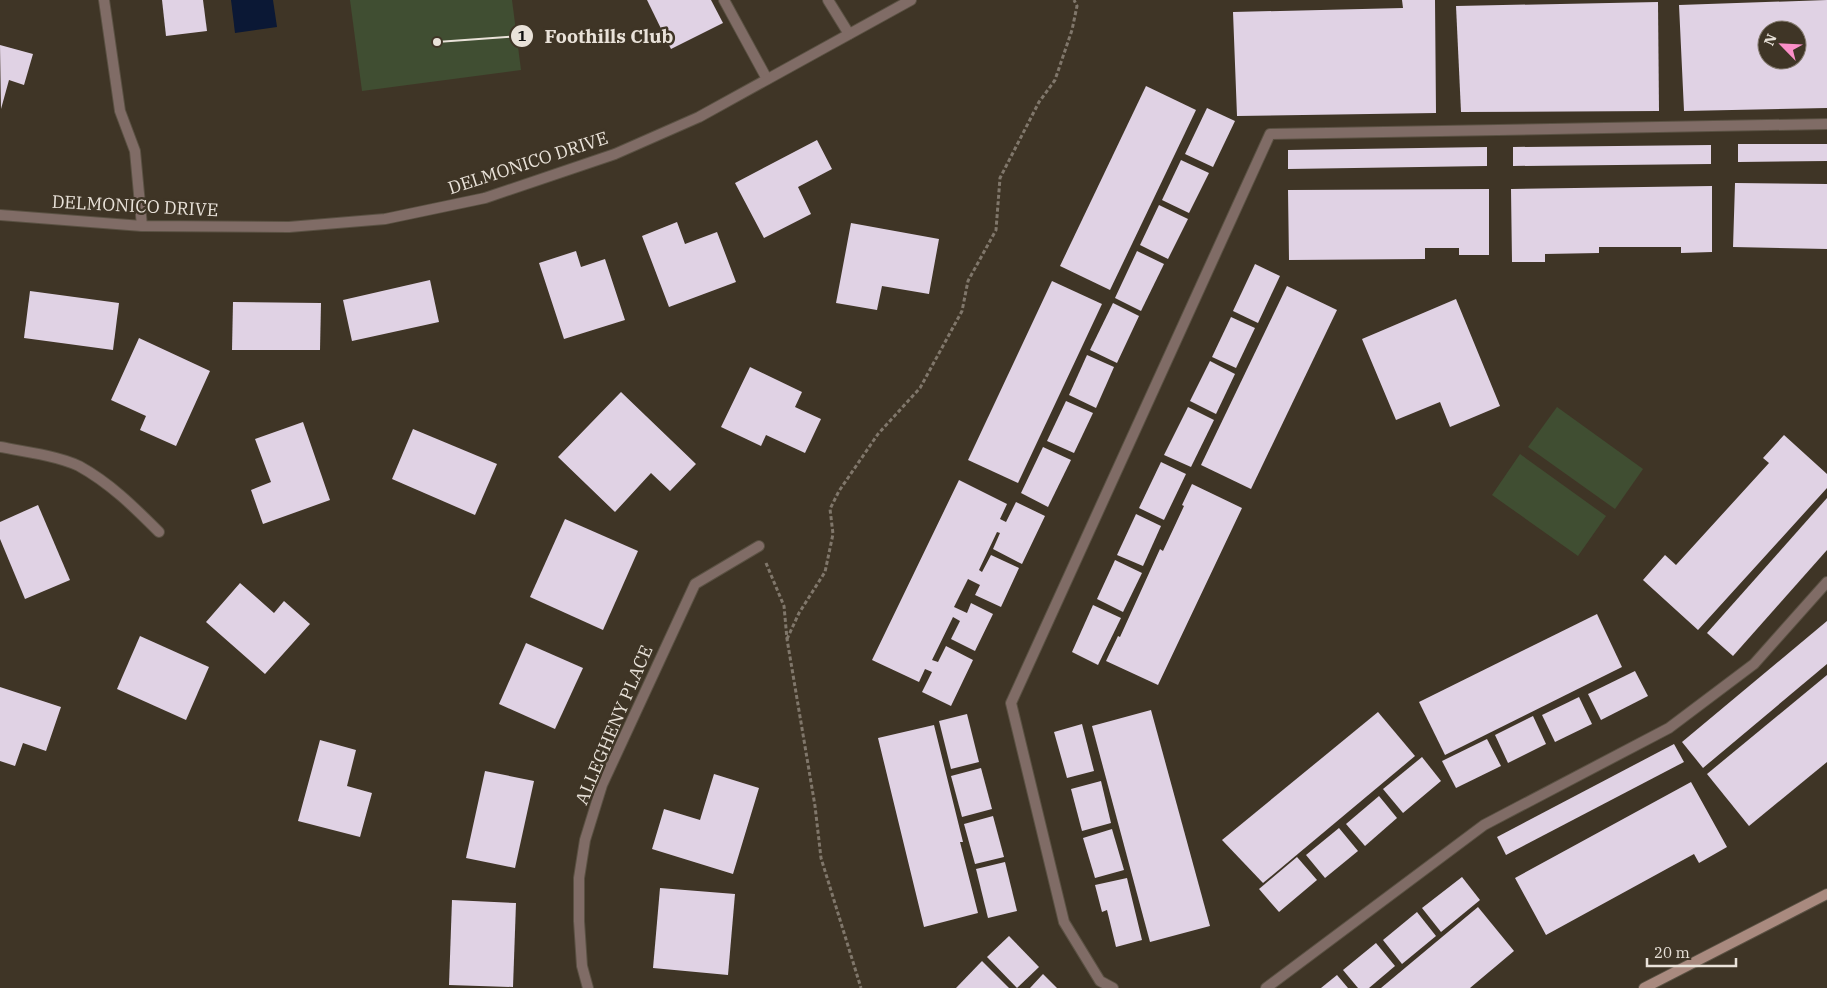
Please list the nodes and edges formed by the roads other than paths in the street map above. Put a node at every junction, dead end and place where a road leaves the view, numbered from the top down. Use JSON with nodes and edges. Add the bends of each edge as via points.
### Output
{"nodes":[{"id":1,"x":104,"y":0,"type":"edge"},
{"id":2,"x":724,"y":0,"type":"edge"},
{"id":3,"x":828,"y":0,"type":"edge"},
{"id":4,"x":911,"y":0,"type":"edge"},
{"id":5,"x":849,"y":34,"type":"junction"},
{"id":6,"x":768,"y":79,"type":"junction"},
{"id":7,"x":1827,"y":124,"type":"edge"},
{"id":8,"x":0,"y":214,"type":"edge"},
{"id":9,"x":142,"y":226,"type":"junction"},
{"id":10,"x":0,"y":447,"type":"edge"},
{"id":11,"x":159,"y":532,"type":"dead end"},
{"id":12,"x":760,"y":546,"type":"road end"},
{"id":13,"x":1827,"y":582,"type":"edge"},
{"id":14,"x":1827,"y":894,"type":"edge"},
{"id":15,"x":588,"y":988,"type":"edge"},
{"id":16,"x":1112,"y":988,"type":"edge"},
{"id":17,"x":1266,"y":988,"type":"edge"},
{"id":18,"x":1646,"y":988,"type":"edge"}],
"edges":[{"from":1,"to":9,"type":"street","via":[[120,111],[135,151]]},
{"from":2,"to":6,"type":"street"},
{"from":3,"to":5,"type":"street"},
{"from":4,"to":5,"type":"street","name":"DELMONICO DRIVE"},
{"from":5,"to":6,"type":"street","name":"DELMONICO DRIVE"},
{"from":6,"to":9,"type":"street","name":"DELMONICO DRIVE","via":[[699,117],[615,154],[485,198],[385,219],[289,227]]},
{"from":7,"to":16,"type":"street","via":[[1270,134],[1011,703],[1064,922],[1100,981]]},
{"from":8,"to":9,"type":"street","name":"DELMONICO DRIVE"},
{"from":10,"to":11,"type":"street","via":[[77,466],[120,493]]},
{"from":12,"to":15,"type":"street","name":"ALLEGHENY PLACE","via":[[695,584],[602,786],[585,840],[580,878],[578,921],[582,966]]},
{"from":13,"to":17,"type":"street","via":[[1754,664],[1670,728],[1484,825]]},
{"from":14,"to":18,"type":"main road"}]}
